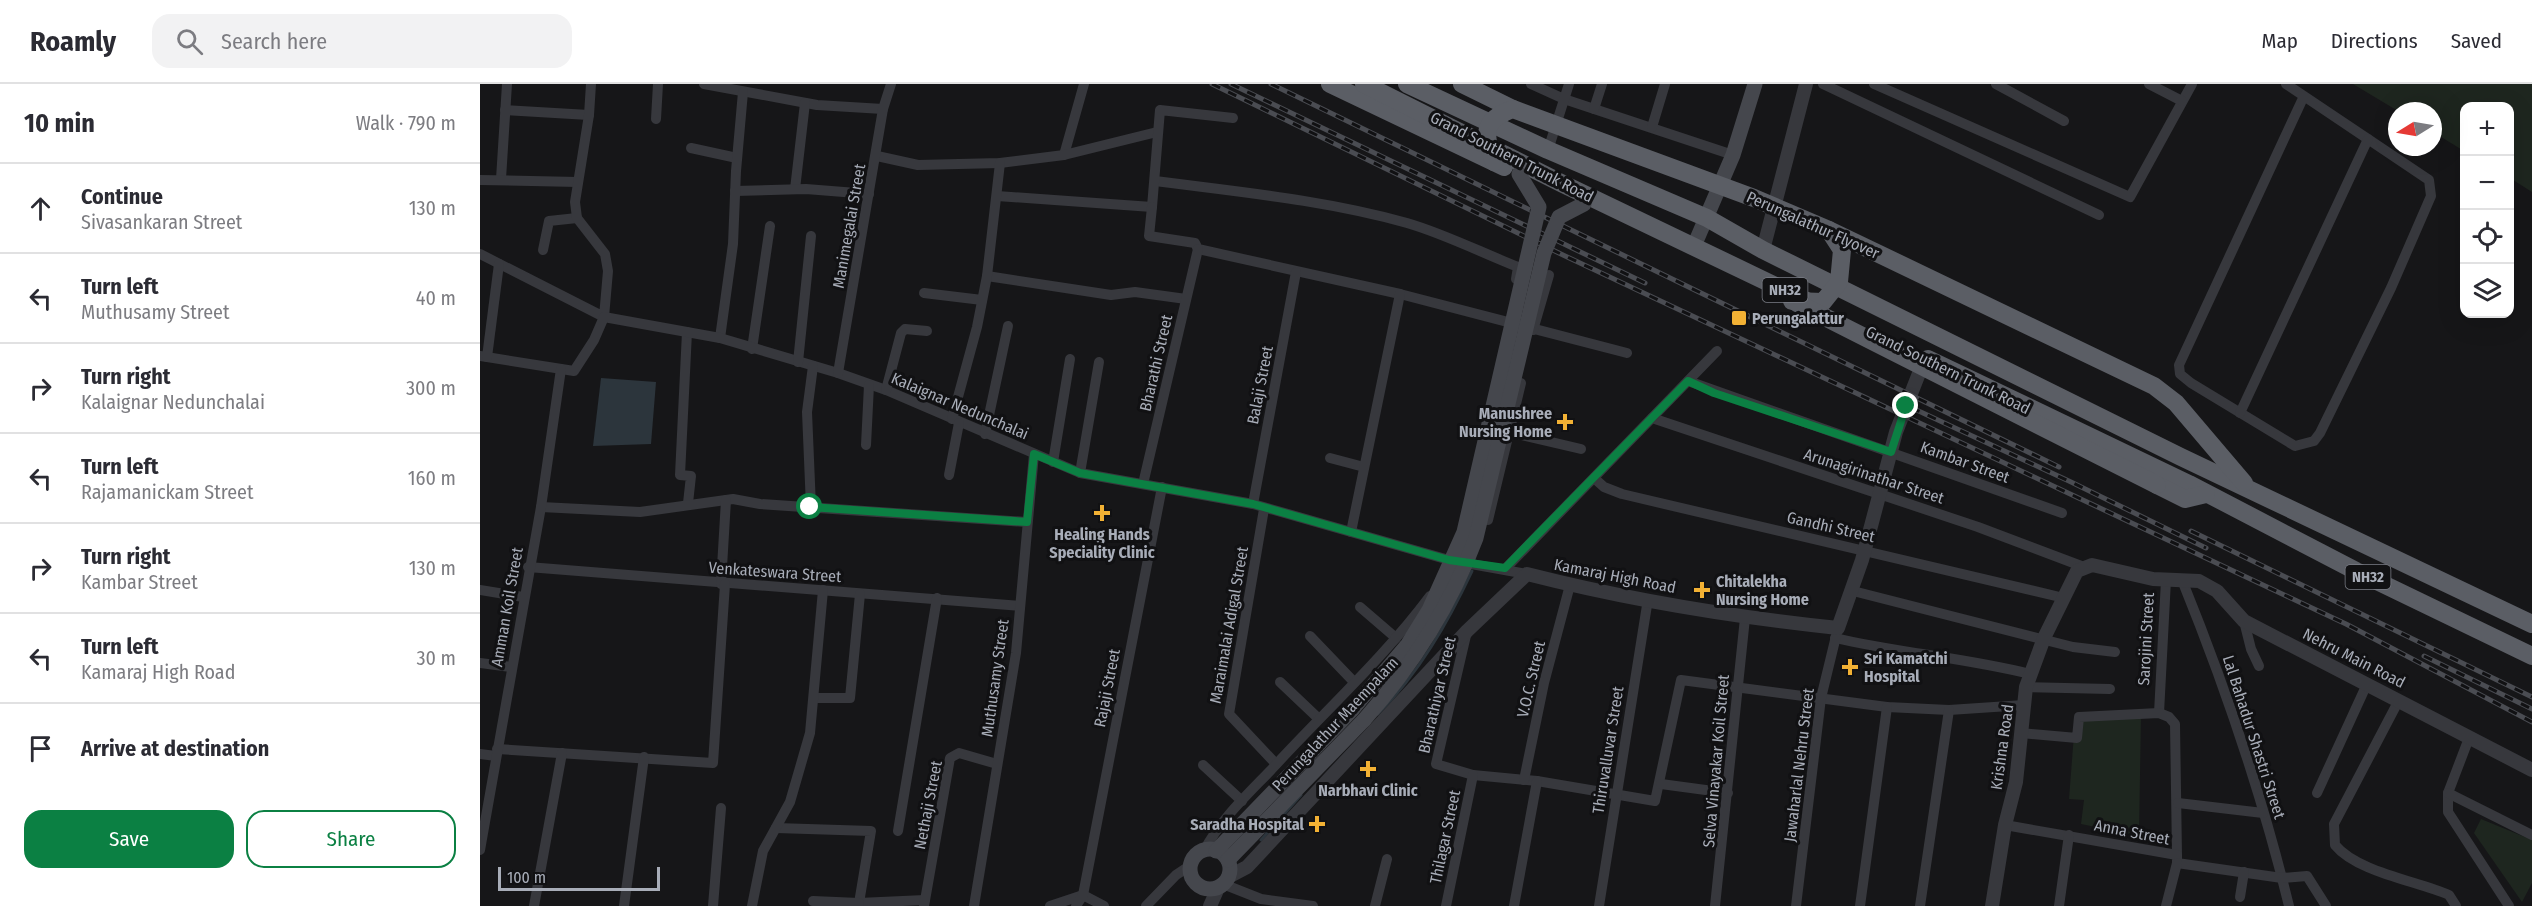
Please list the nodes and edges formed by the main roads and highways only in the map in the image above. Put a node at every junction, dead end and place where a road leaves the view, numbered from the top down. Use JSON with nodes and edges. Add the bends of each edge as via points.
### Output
{"nodes":[{"id":1,"x":1330,"y":84,"type":"edge"},
{"id":2,"x":1365,"y":84,"type":"edge"},
{"id":3,"x":1407,"y":84,"type":"edge"},
{"id":4,"x":1462,"y":84,"type":"edge"},
{"id":5,"x":1755,"y":84,"type":"edge"},
{"id":6,"x":1513,"y":109,"type":"junction"},
{"id":7,"x":1494,"y":162,"type":"junction"},
{"id":8,"x":1519,"y":174,"type":"junction"},
{"id":9,"x":1584,"y":204,"type":"junction"},
{"id":10,"x":1707,"y":218,"type":"junction"},
{"id":11,"x":1829,"y":230,"type":"junction"},
{"id":12,"x":1694,"y":246,"type":"junction"},
{"id":13,"x":1792,"y":301,"type":"junction"},
{"id":14,"x":2247,"y":488,"type":"junction"},
{"id":15,"x":2206,"y":494,"type":"junction"},
{"id":16,"x":2532,"y":624,"type":"edge"},
{"id":17,"x":2532,"y":656,"type":"edge"},
{"id":18,"x":1358,"y":715,"type":"junction"},
{"id":19,"x":1210,"y":851,"type":"junction"},
{"id":20,"x":1228,"y":860,"type":"junction"}],
"edges":[{"from":1,"to":7,"type":"highway"},
{"from":2,"to":12,"type":"highway","name":"Grand Southern Trunk Road","number":"NH32"},
{"from":3,"to":10,"type":"highway","name":"Grand Southern Trunk Road","number":"NH32"},
{"from":4,"to":6,"type":"highway","name":"Perungalathur Flyover"},
{"from":5,"to":10,"type":"main road","via":[[1733,155]]},
{"from":6,"to":7,"type":"highway","bridge":true,"via":[[1498,114],[1487,127],[1486,140]]},
{"from":6,"to":11,"type":"highway","name":"Perungalathur Flyover","bridge":true,"via":[[1754,198]]},
{"from":7,"to":8,"type":"highway"},
{"from":8,"to":9,"type":"highway"},
{"from":8,"to":18,"type":"main road","name":"Perungalathur Maempalam","bridge":true,"via":[[1539,207],[1464,532],[1448,572],[1408,644]]},
{"from":9,"to":13,"type":"highway"},
{"from":9,"to":18,"type":"main road","name":"Perungalathur Maempalam","bridge":true,"via":[[1559,217],[1544,253],[1476,538],[1461,579],[1418,654],[1392,689]]},
{"from":10,"to":12,"type":"main road"},
{"from":10,"to":14,"type":"highway","name":"Grand Southern Trunk Road","number":"NH32","via":[[1763,250]]},
{"from":11,"to":13,"type":"highway","bridge":true,"via":[[1842,250],[1839,282],[1823,302]]},
{"from":11,"to":14,"type":"highway","name":"Perungalathur Flyover","via":[[2154,386],[2176,403]]},
{"from":12,"to":15,"type":"highway","name":"Grand Southern Trunk Road","number":"NH32"},
{"from":13,"to":15,"type":"highway","bridge":true,"via":[[2185,499]]},
{"from":14,"to":16,"type":"highway","name":"Grand Southern Trunk Road","number":"NH32"},
{"from":15,"to":17,"type":"highway","name":"Grand Southern Trunk Road","number":"NH32"},
{"from":18,"to":19,"type":"main road","name":"Perungalathur Maempalam"},
{"from":18,"to":20,"type":"main road","name":"Perungalathur Maempalam"},
{"from":19,"to":20,"type":"main road"},
{"from":19,"to":20,"type":"main road","via":[[1196,856],[1191,865],[1191,875],[1205,889],[1223,883]]}]}
